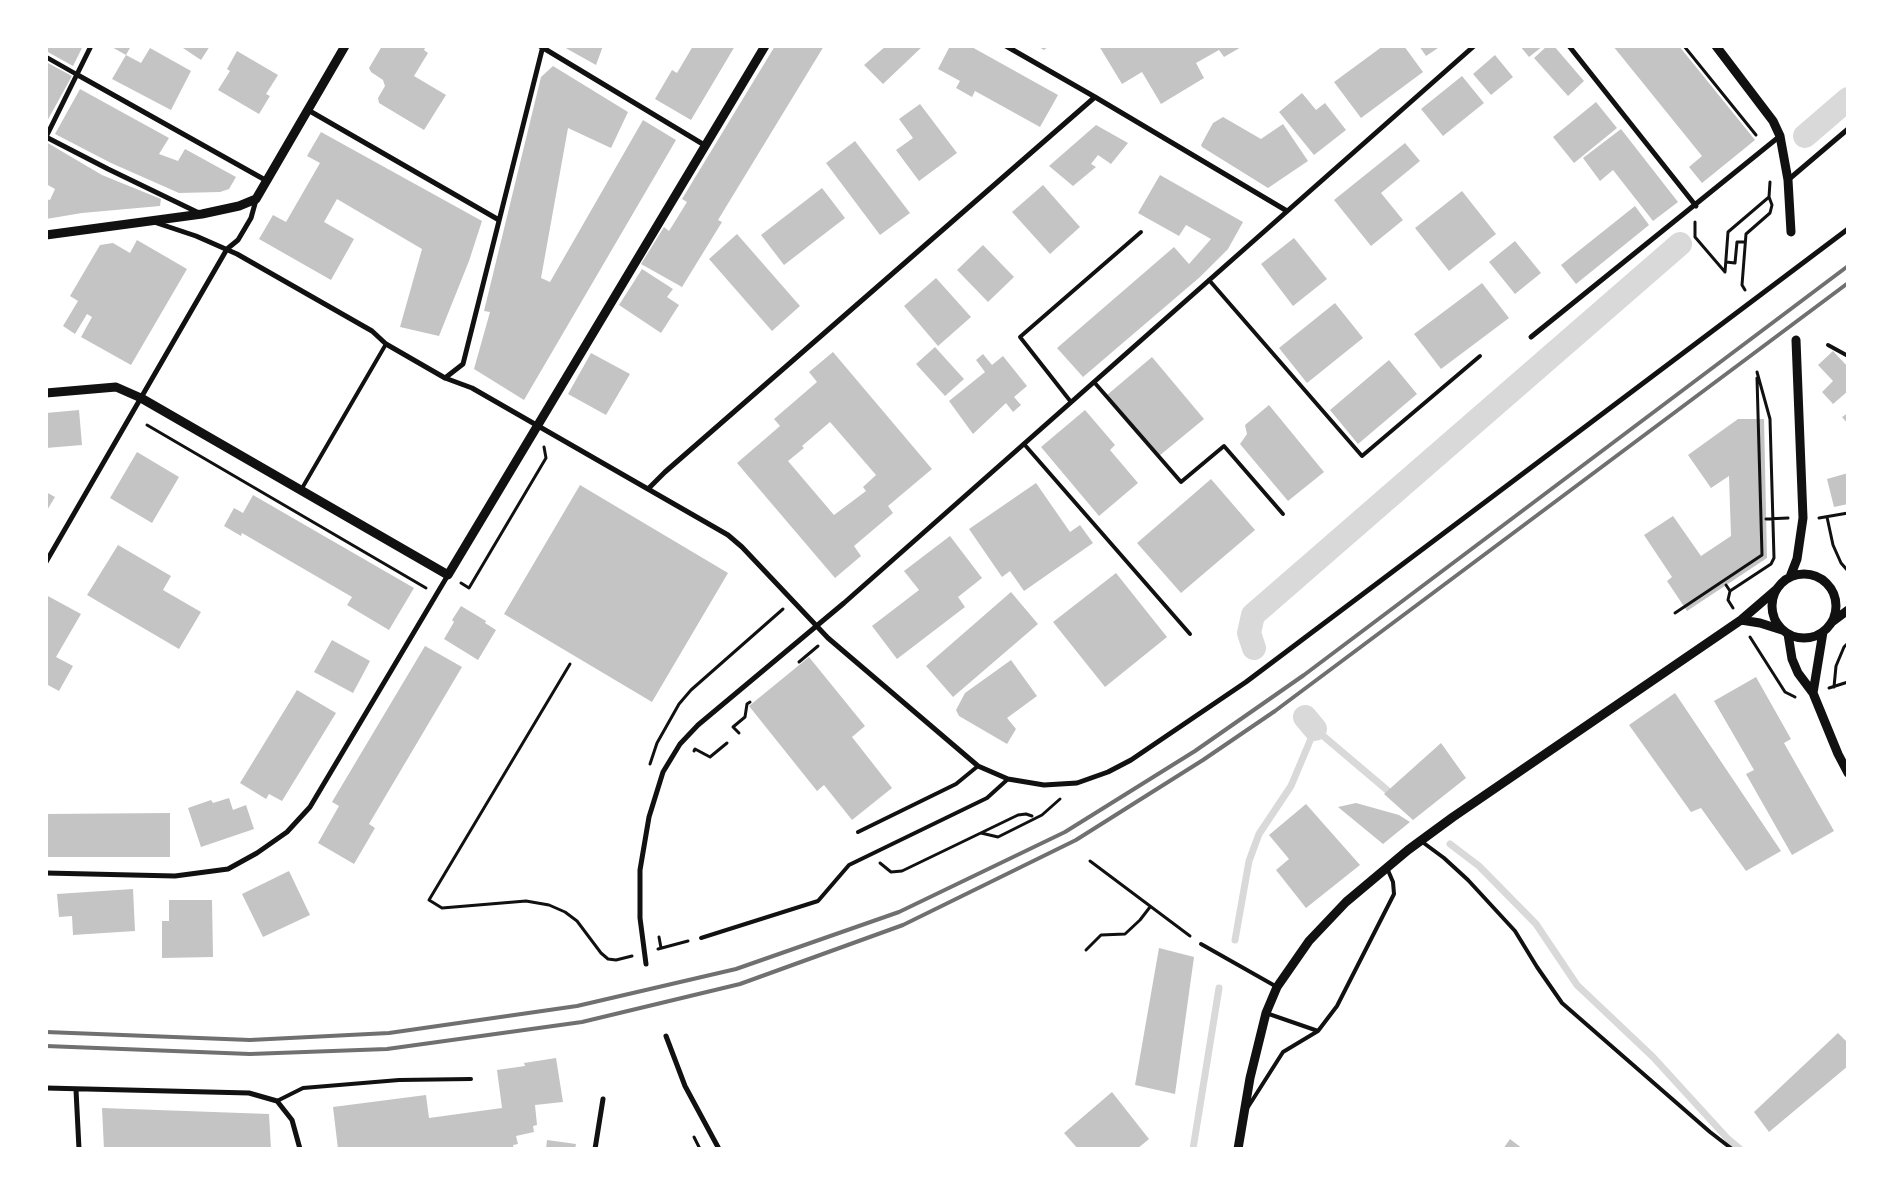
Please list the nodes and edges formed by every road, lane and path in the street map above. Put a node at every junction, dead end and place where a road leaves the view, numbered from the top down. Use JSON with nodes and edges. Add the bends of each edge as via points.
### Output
{"nodes":[{"id":1,"x":91,"y":46,"type":"edge"},
{"id":2,"x":345,"y":46,"type":"edge"},
{"id":3,"x":765,"y":46,"type":"edge"},
{"id":4,"x":1006,"y":46,"type":"edge"},
{"id":5,"x":1474,"y":46,"type":"edge"},
{"id":6,"x":1569,"y":46,"type":"edge"},
{"id":7,"x":1684,"y":46,"type":"edge"},
{"id":8,"x":1716,"y":46,"type":"edge"},
{"id":9,"x":542,"y":47,"type":"edge"},
{"id":10,"x":46,"y":57,"type":"edge"},
{"id":11,"x":76,"y":74,"type":"junction"},
{"id":12,"x":1095,"y":97,"type":"junction"},
{"id":13,"x":308,"y":110,"type":"junction"},
{"id":14,"x":1848,"y":129,"type":"edge"},
{"id":15,"x":1756,"y":135,"type":"dead end"},
{"id":16,"x":1780,"y":136,"type":"junction"},
{"id":17,"x":46,"y":137,"type":"edge"},
{"id":18,"x":706,"y":146,"type":"junction"},
{"id":19,"x":1771,"y":178,"type":"dead end"},
{"id":20,"x":1788,"y":180,"type":"junction"},
{"id":21,"x":267,"y":181,"type":"junction"},
{"id":22,"x":1769,"y":197,"type":"junction"},
{"id":23,"x":256,"y":199,"type":"junction"},
{"id":24,"x":1696,"y":206,"type":"junction"},
{"id":25,"x":1287,"y":211,"type":"junction"},
{"id":26,"x":202,"y":214,"type":"junction"},
{"id":27,"x":499,"y":220,"type":"junction"},
{"id":28,"x":152,"y":222,"type":"junction"},
{"id":29,"x":1848,"y":230,"type":"edge"},
{"id":30,"x":1141,"y":232,"type":"dead end"},
{"id":31,"x":1791,"y":232,"type":"dead end"},
{"id":32,"x":46,"y":236,"type":"edge"},
{"id":33,"x":1745,"y":242,"type":"junction"},
{"id":34,"x":227,"y":249,"type":"junction"},
{"id":35,"x":1726,"y":262,"type":"junction"},
{"id":36,"x":1209,"y":280,"type":"junction"},
{"id":37,"x":1753,"y":300,"type":"junction"},
{"id":38,"x":1531,"y":337,"type":"dead end"},
{"id":39,"x":1796,"y":340,"type":"dead end"},
{"id":40,"x":386,"y":344,"type":"junction"},
{"id":41,"x":1828,"y":345,"type":"dead end"},
{"id":42,"x":1480,"y":356,"type":"dead end"},
{"id":43,"x":1848,"y":356,"type":"edge"},
{"id":44,"x":445,"y":378,"type":"junction"},
{"id":45,"x":1094,"y":382,"type":"junction"},
{"id":46,"x":46,"y":393,"type":"edge"},
{"id":47,"x":141,"y":398,"type":"junction"},
{"id":48,"x":1071,"y":402,"type":"junction"},
{"id":49,"x":147,"y":425,"type":"dead end"},
{"id":50,"x":537,"y":426,"type":"junction"},
{"id":51,"x":1024,"y":444,"type":"junction"},
{"id":52,"x":544,"y":447,"type":"dead end"},
{"id":53,"x":648,"y":489,"type":"junction"},
{"id":54,"x":301,"y":490,"type":"junction"},
{"id":55,"x":1848,"y":513,"type":"edge"},
{"id":56,"x":1283,"y":514,"type":"dead end"},
{"id":57,"x":1766,"y":519,"type":"dead end"},
{"id":58,"x":1772,"y":519,"type":"junction"},
{"id":59,"x":46,"y":562,"type":"edge"},
{"id":60,"x":1848,"y":571,"type":"edge"},
{"id":61,"x":448,"y":575,"type":"junction"},
{"id":62,"x":1790,"y":577,"type":"junction"},
{"id":63,"x":1726,"y":585,"type":"dead end"},
{"id":64,"x":1777,"y":589,"type":"junction"},
{"id":65,"x":437,"y":594,"type":"junction"},
{"id":66,"x":793,"y":600,"type":"junction"},
{"id":67,"x":1848,"y":610,"type":"edge"},
{"id":68,"x":1675,"y":613,"type":"dead end"},
{"id":69,"x":1741,"y":620,"type":"junction"},
{"id":70,"x":1830,"y":624,"type":"junction"},
{"id":71,"x":817,"y":626,"type":"junction"},
{"id":72,"x":1785,"y":632,"type":"junction"},
{"id":73,"x":1823,"y":632,"type":"junction"},
{"id":74,"x":1190,"y":634,"type":"dead end"},
{"id":75,"x":828,"y":638,"type":"junction"},
{"id":76,"x":1751,"y":638,"type":"dead end"},
{"id":77,"x":1848,"y":643,"type":"edge"},
{"id":78,"x":799,"y":662,"type":"dead end"},
{"id":79,"x":570,"y":664,"type":"dead end"},
{"id":80,"x":1848,"y":682,"type":"edge"},
{"id":81,"x":1813,"y":693,"type":"junction"},
{"id":82,"x":755,"y":698,"type":"dead end"},
{"id":83,"x":1796,"y":698,"type":"dead end"},
{"id":84,"x":739,"y":733,"type":"dead end"},
{"id":85,"x":727,"y":743,"type":"dead end"},
{"id":86,"x":657,"y":744,"type":"dead end"},
{"id":87,"x":691,"y":756,"type":"dead end"},
{"id":88,"x":978,"y":766,"type":"junction"},
{"id":89,"x":1848,"y":773,"type":"edge"},
{"id":90,"x":1008,"y":779,"type":"junction"},
{"id":91,"x":1077,"y":783,"type":"junction"},
{"id":92,"x":1032,"y":816,"type":"dead end"},
{"id":93,"x":858,"y":832,"type":"dead end"},
{"id":94,"x":980,"y":833,"type":"junction"},
{"id":95,"x":1421,"y":841,"type":"junction"},
{"id":96,"x":874,"y":853,"type":"junction"},
{"id":97,"x":1090,"y":861,"type":"dead end"},
{"id":98,"x":1387,"y":868,"type":"junction"},
{"id":99,"x":46,"y":873,"type":"edge"},
{"id":100,"x":1150,"y":906,"type":"junction"},
{"id":101,"x":658,"y":933,"type":"dead end"},
{"id":102,"x":701,"y":938,"type":"joint"},
{"id":103,"x":1201,"y":944,"type":"joint"},
{"id":104,"x":1086,"y":950,"type":"dead end"},
{"id":105,"x":616,"y":960,"type":"dead end"},
{"id":106,"x":646,"y":964,"type":"dead end"},
{"id":107,"x":1277,"y":987,"type":"junction"},
{"id":108,"x":1266,"y":1013,"type":"junction"},
{"id":109,"x":1318,"y":1031,"type":"junction"},
{"id":110,"x":666,"y":1036,"type":"dead end"},
{"id":111,"x":471,"y":1079,"type":"dead end"},
{"id":112,"x":46,"y":1088,"type":"edge"},
{"id":113,"x":76,"y":1090,"type":"junction"},
{"id":114,"x":603,"y":1099,"type":"dead end"},
{"id":115,"x":277,"y":1101,"type":"junction"},
{"id":116,"x":1244,"y":1114,"type":"junction"},
{"id":117,"x":79,"y":1149,"type":"edge"},
{"id":118,"x":300,"y":1149,"type":"edge"},
{"id":119,"x":595,"y":1149,"type":"edge"},
{"id":120,"x":718,"y":1149,"type":"edge"},
{"id":121,"x":1238,"y":1149,"type":"edge"},
{"id":122,"x":1732,"y":1149,"type":"edge"}],
"edges":[{"from":1,"to":11,"type":"street"},
{"from":2,"to":13,"type":"street"},
{"from":3,"to":18,"type":"street"},
{"from":4,"to":12,"type":"street"},
{"from":5,"to":25,"type":"street"},
{"from":6,"to":24,"type":"street"},
{"from":7,"to":15,"type":"path"},
{"from":8,"to":16,"type":"street","via":[[1773,121]]},
{"from":9,"to":18,"type":"street"},
{"from":9,"to":27,"type":"street"},
{"from":10,"to":11,"type":"street"},
{"from":11,"to":17,"type":"street"},
{"from":11,"to":21,"type":"street"},
{"from":12,"to":25,"type":"street"},
{"from":12,"to":53,"type":"street"},
{"from":13,"to":21,"type":"street"},
{"from":13,"to":27,"type":"street"},
{"from":14,"to":20,"type":"street"},
{"from":16,"to":20,"type":"street"},
{"from":16,"to":24,"type":"street"},
{"from":17,"to":26,"type":"street"},
{"from":18,"to":50,"type":"street"},
{"from":19,"to":22,"type":"path"},
{"from":20,"to":31,"type":"street"},
{"from":21,"to":23,"type":"street"},
{"from":22,"to":33,"type":"path","via":[[1770,213],[1746,234]]},
{"from":22,"to":35,"type":"path","via":[[1728,232]]},
{"from":23,"to":26,"type":"street"},
{"from":23,"to":34,"type":"street","via":[[251,218],[238,240]]},
{"from":24,"to":35,"type":"path","via":[[1695,237],[1725,272]]},
{"from":24,"to":38,"type":"street"},
{"from":25,"to":36,"type":"street"},
{"from":26,"to":28,"type":"street"},
{"from":27,"to":44,"type":"street","via":[[463,364]]},
{"from":28,"to":32,"type":"street"},
{"from":28,"to":34,"type":"street"},
{"from":29,"to":37,"type":"street"},
{"from":30,"to":48,"type":"lane","via":[[1020,338]]},
{"from":33,"to":35,"type":"path","via":[[1736,242],[1735,262]]},
{"from":33,"to":37,"type":"path","via":[[1742,285]]},
{"from":34,"to":40,"type":"street","via":[[372,331]]},
{"from":34,"to":47,"type":"street"},
{"from":36,"to":42,"type":"lane","via":[[1362,456]]},
{"from":36,"to":45,"type":"street"},
{"from":37,"to":91,"type":"street","via":[[1246,682],[1131,760]]},
{"from":39,"to":62,"type":"street","via":[[1803,518]]},
{"from":40,"to":44,"type":"street"},
{"from":40,"to":54,"type":"lane"},
{"from":41,"to":43,"type":"lane"},
{"from":44,"to":50,"type":"street","via":[[472,388]]},
{"from":45,"to":48,"type":"street"},
{"from":45,"to":56,"type":"lane","via":[[1181,482],[1224,446]]},
{"from":46,"to":47,"type":"street","via":[[116,388]]},
{"from":47,"to":54,"type":"street"},
{"from":47,"to":59,"type":"street"},
{"from":48,"to":51,"type":"street"},
{"from":49,"to":65,"type":"path"},
{"from":50,"to":53,"type":"street"},
{"from":50,"to":61,"type":"street"},
{"from":51,"to":71,"type":"street"},
{"from":51,"to":74,"type":"lane"},
{"from":52,"to":61,"type":"path","via":[[546,458],[469,588]]},
{"from":53,"to":66,"type":"street","via":[[728,535]]},
{"from":54,"to":61,"type":"street"},
{"from":55,"to":60,"type":"path","via":[[1828,517],[1833,545]]},
{"from":57,"to":58,"type":"path"},
{"from":58,"to":63,"type":"path","via":[[1774,558],[1771,564],[1730,591]]},
{"from":58,"to":68,"type":"path","via":[[1770,419],[1757,372],[1762,555]]},
{"from":61,"to":65,"type":"street"},
{"from":62,"to":64,"type":"street"},
{"from":62,"to":70,"type":"street","via":[[1811,575],[1828,586],[1835,605]]},
{"from":64,"to":69,"type":"street"},
{"from":64,"to":72,"type":"street","via":[[1772,611]]},
{"from":65,"to":99,"type":"street","via":[[310,807],[287,832],[228,868],[175,876]]},
{"from":66,"to":71,"type":"street"},
{"from":66,"to":86,"type":"path","via":[[692,690],[679,704]]},
{"from":67,"to":70,"type":"street"},
{"from":69,"to":72,"type":"street"},
{"from":69,"to":95,"type":"street"},
{"from":70,"to":73,"type":"street"},
{"from":71,"to":75,"type":"street"},
{"from":71,"to":106,"type":"street","via":[[698,725],[680,744],[663,772],[649,818],[640,870],[640,918]]},
{"from":72,"to":73,"type":"street","via":[[1799,638]]},
{"from":72,"to":81,"type":"street","via":[[1798,673]]},
{"from":73,"to":81,"type":"street"},
{"from":75,"to":78,"type":"path"},
{"from":75,"to":88,"type":"street"},
{"from":76,"to":83,"type":"path","via":[[1785,692]]},
{"from":77,"to":80,"type":"path","via":[[1836,666],[1834,687]]},
{"from":79,"to":105,"type":"path","via":[[429,900],[442,908],[526,902],[549,905],[578,921],[602,954]]},
{"from":81,"to":89,"type":"street"},
{"from":82,"to":84,"type":"path","via":[[747,704],[745,717],[733,727]]},
{"from":85,"to":87,"type":"path","via":[[710,757],[695,749]]},
{"from":88,"to":90,"type":"street"},
{"from":88,"to":93,"type":"lane","via":[[956,784]]},
{"from":90,"to":91,"type":"street","via":[[1044,785]]},
{"from":90,"to":96,"type":"lane","via":[[987,798]]},
{"from":91,"to":94,"type":"path","via":[[1042,815],[998,837]]},
{"from":92,"to":94,"type":"path","via":[[1018,815]]},
{"from":94,"to":96,"type":"path","via":[[902,871],[890,872],[881,866]]},
{"from":95,"to":98,"type":"street"},
{"from":95,"to":122,"type":"lane","via":[[1468,880],[1515,932],[1562,1003]]},
{"from":96,"to":102,"type":"lane","via":[[849,865],[818,901]]},
{"from":97,"to":100,"type":"path"},
{"from":98,"to":107,"type":"street","via":[[1346,902],[1309,941]]},
{"from":98,"to":109,"type":"lane","via":[[1394,894],[1337,1006]]},
{"from":100,"to":103,"type":"path"},
{"from":100,"to":104,"type":"path","via":[[1125,934],[1101,935]]},
{"from":101,"to":102,"type":"path","via":[[662,948]]},
{"from":103,"to":107,"type":"lane"},
{"from":107,"to":108,"type":"street"},
{"from":108,"to":109,"type":"lane"},
{"from":108,"to":116,"type":"street"},
{"from":109,"to":116,"type":"lane","via":[[1283,1052]]},
{"from":110,"to":120,"type":"street","via":[[685,1086]]},
{"from":111,"to":115,"type":"lane","via":[[399,1080],[303,1088]]},
{"from":112,"to":113,"type":"street"},
{"from":113,"to":115,"type":"street","via":[[249,1092]]},
{"from":113,"to":117,"type":"street"},
{"from":114,"to":119,"type":"street"},
{"from":115,"to":118,"type":"street","via":[[292,1120]]},
{"from":116,"to":121,"type":"street"}]}
